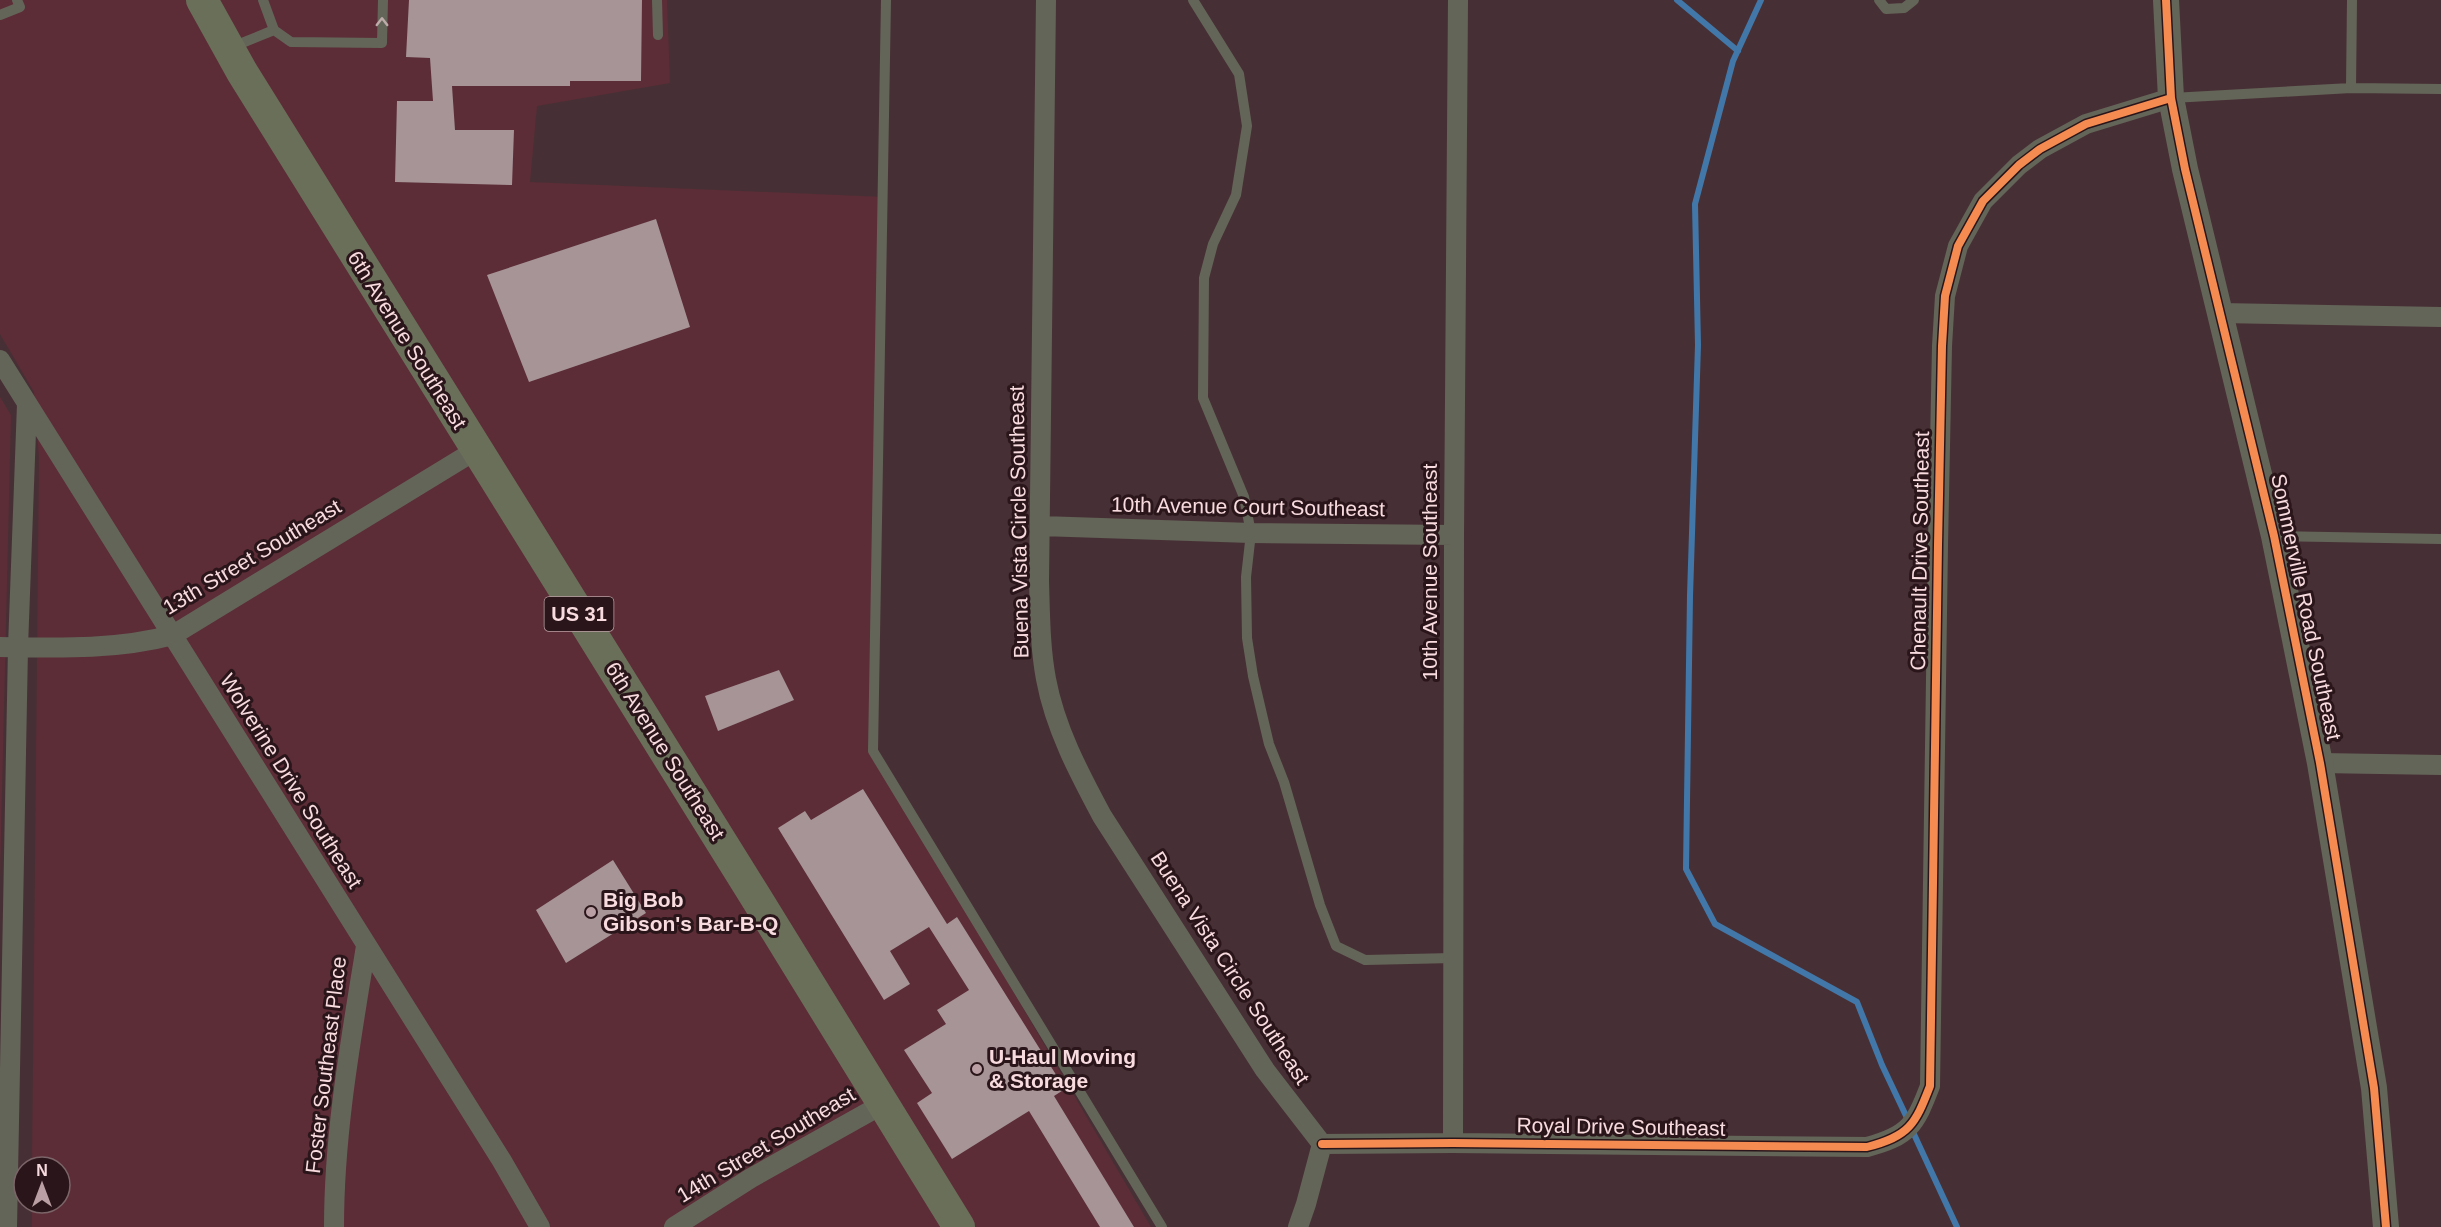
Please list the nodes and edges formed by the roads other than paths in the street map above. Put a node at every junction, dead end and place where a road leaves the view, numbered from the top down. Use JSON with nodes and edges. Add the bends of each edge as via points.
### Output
{"nodes":[{"id":1,"x":17,"y":0,"type":"edge"},
{"id":2,"x":202,"y":0,"type":"edge"},
{"id":3,"x":263,"y":0,"type":"edge"},
{"id":4,"x":382,"y":0,"type":"edge"},
{"id":5,"x":657,"y":0,"type":"edge"},
{"id":6,"x":886,"y":0,"type":"edge"},
{"id":7,"x":1046,"y":0,"type":"edge"},
{"id":8,"x":1194,"y":0,"type":"edge"},
{"id":9,"x":1458,"y":0,"type":"edge"},
{"id":10,"x":1879,"y":0,"type":"edge"},
{"id":11,"x":1914,"y":0,"type":"edge"},
{"id":12,"x":2166,"y":0,"type":"edge"},
{"id":13,"x":2352,"y":0,"type":"edge"},
{"id":14,"x":0,"y":15,"type":"edge"},
{"id":15,"x":274,"y":30,"type":"junction"},
{"id":16,"x":658,"y":35,"type":"dead end"},
{"id":17,"x":228,"y":48,"type":"junction"},
{"id":18,"x":2351,"y":88,"type":"junction"},
{"id":19,"x":2441,"y":89,"type":"edge"},
{"id":20,"x":2170,"y":99,"type":"junction"},
{"id":21,"x":2220,"y":314,"type":"junction"},
{"id":22,"x":2441,"y":317,"type":"edge"},
{"id":23,"x":0,"y":360,"type":"edge"},
{"id":24,"x":27,"y":404,"type":"junction"},
{"id":25,"x":476,"y":450,"type":"junction"},
{"id":26,"x":1041,"y":526,"type":"junction"},
{"id":27,"x":1251,"y":533,"type":"junction"},
{"id":28,"x":1454,"y":535,"type":"junction"},
{"id":29,"x":2274,"y":536,"type":"junction"},
{"id":30,"x":2441,"y":539,"type":"edge"},
{"id":31,"x":173,"y":635,"type":"junction"},
{"id":32,"x":9,"y":647,"type":"edge"},
{"id":33,"x":2320,"y":764,"type":"junction"},
{"id":34,"x":2441,"y":765,"type":"edge"},
{"id":35,"x":366,"y":946,"type":"junction"},
{"id":36,"x":1453,"y":958,"type":"junction"},
{"id":37,"x":883,"y":1104,"type":"junction"},
{"id":38,"x":1913,"y":1124,"type":"joint"},
{"id":39,"x":1453,"y":1143,"type":"junction"},
{"id":40,"x":1322,"y":1144,"type":"junction"},
{"id":41,"x":7,"y":1227,"type":"edge"},
{"id":42,"x":334,"y":1227,"type":"edge"},
{"id":43,"x":540,"y":1227,"type":"edge"},
{"id":44,"x":674,"y":1227,"type":"edge"},
{"id":45,"x":959,"y":1227,"type":"edge"},
{"id":46,"x":1162,"y":1227,"type":"edge"},
{"id":47,"x":1298,"y":1227,"type":"edge"},
{"id":48,"x":2386,"y":1227,"type":"edge"}],
"edges":[{"from":1,"to":14,"type":"lane","via":[[20,7]]},
{"from":2,"to":17,"type":"main road","name":"6th Avenue Southeast","number":"US 31"},
{"from":3,"to":15,"type":"lane"},
{"from":15,"to":4,"type":"lane","one_way":true,"via":[[291,42],[382,43]]},
{"from":5,"to":16,"type":"lane"},
{"from":6,"to":46,"type":"lane","via":[[873,751]]},
{"from":7,"to":26,"type":"street","name":"Buena Vista Circle Southeast"},
{"from":8,"to":27,"type":"lane","via":[[1239,74],[1247,126],[1236,195],[1213,244],[1204,278],[1202,337],[1203,398],[1244,497]]},
{"from":9,"to":28,"type":"street","name":"10th Avenue Southeast"},
{"from":10,"to":11,"type":"lane","via":[[1886,9],[1904,8]]},
{"from":12,"to":20,"type":"street","name":"Sommerville Road Southeast"},
{"from":13,"to":18,"type":"lane"},
{"from":15,"to":17,"type":"lane"},
{"from":17,"to":25,"type":"main road","name":"6th Avenue Southeast","number":"US 31"},
{"from":18,"to":19,"type":"lane"},
{"from":18,"to":20,"type":"lane"},
{"from":20,"to":21,"type":"street","name":"Sommerville Road Southeast"},
{"from":20,"to":38,"type":"street","name":"Chenault Drive Southeast","via":[[2086,124],[2019,165],[1983,201],[1958,246],[1945,296],[1930,1086]]},
{"from":21,"to":22,"type":"street"},
{"from":21,"to":29,"type":"street","name":"Sommerville Road Southeast"},
{"from":23,"to":24,"type":"street","name":"Wolverine Drive Southeast"},
{"from":24,"to":31,"type":"street","name":"Wolverine Drive Southeast"},
{"from":24,"to":32,"type":"street"},
{"from":25,"to":31,"type":"street","name":"13th Street Southeast"},
{"from":25,"to":37,"type":"main road","name":"6th Avenue Southeast","number":"US 31"},
{"from":26,"to":27,"type":"street","name":"10th Avenue Court Southeast"},
{"from":26,"to":40,"type":"street","name":"Buena Vista Circle Southeast","via":[[1040,631],[1046,680],[1079,773],[1102,816],[1221,1003],[1265,1070]]},
{"from":27,"to":28,"type":"street","name":"10th Avenue Court Southeast"},
{"from":27,"to":36,"type":"lane","via":[[1246,577],[1247,638],[1253,676],[1269,744],[1336,946],[1365,960]]},
{"from":28,"to":36,"type":"street","name":"10th Avenue Southeast"},
{"from":29,"to":30,"type":"lane"},
{"from":29,"to":33,"type":"street","name":"Sommerville Road Southeast"},
{"from":31,"to":32,"type":"street","name":"13th Street Southeast","via":[[103,647]]},
{"from":31,"to":35,"type":"street","name":"Wolverine Drive Southeast"},
{"from":32,"to":41,"type":"street"},
{"from":33,"to":34,"type":"street"},
{"from":33,"to":48,"type":"street","name":"Sommerville Road Southeast","via":[[2374,1088]]},
{"from":35,"to":42,"type":"street","name":"Foster Southeast Place","via":[[344,1086]]},
{"from":35,"to":43,"type":"street","name":"Wolverine Drive Southeast"},
{"from":36,"to":39,"type":"street","name":"10th Avenue Southeast"},
{"from":37,"to":44,"type":"street","name":"14th Street Southeast","via":[[751,1178]]},
{"from":37,"to":45,"type":"main road","name":"6th Avenue Southeast","number":"US 31"},
{"from":38,"to":39,"type":"street","name":"Royal Drive Southeast","via":[[1893,1140],[1867,1147]]},
{"from":39,"to":40,"type":"street","name":"Royal Drive Southeast"},
{"from":40,"to":47,"type":"street"}]}
